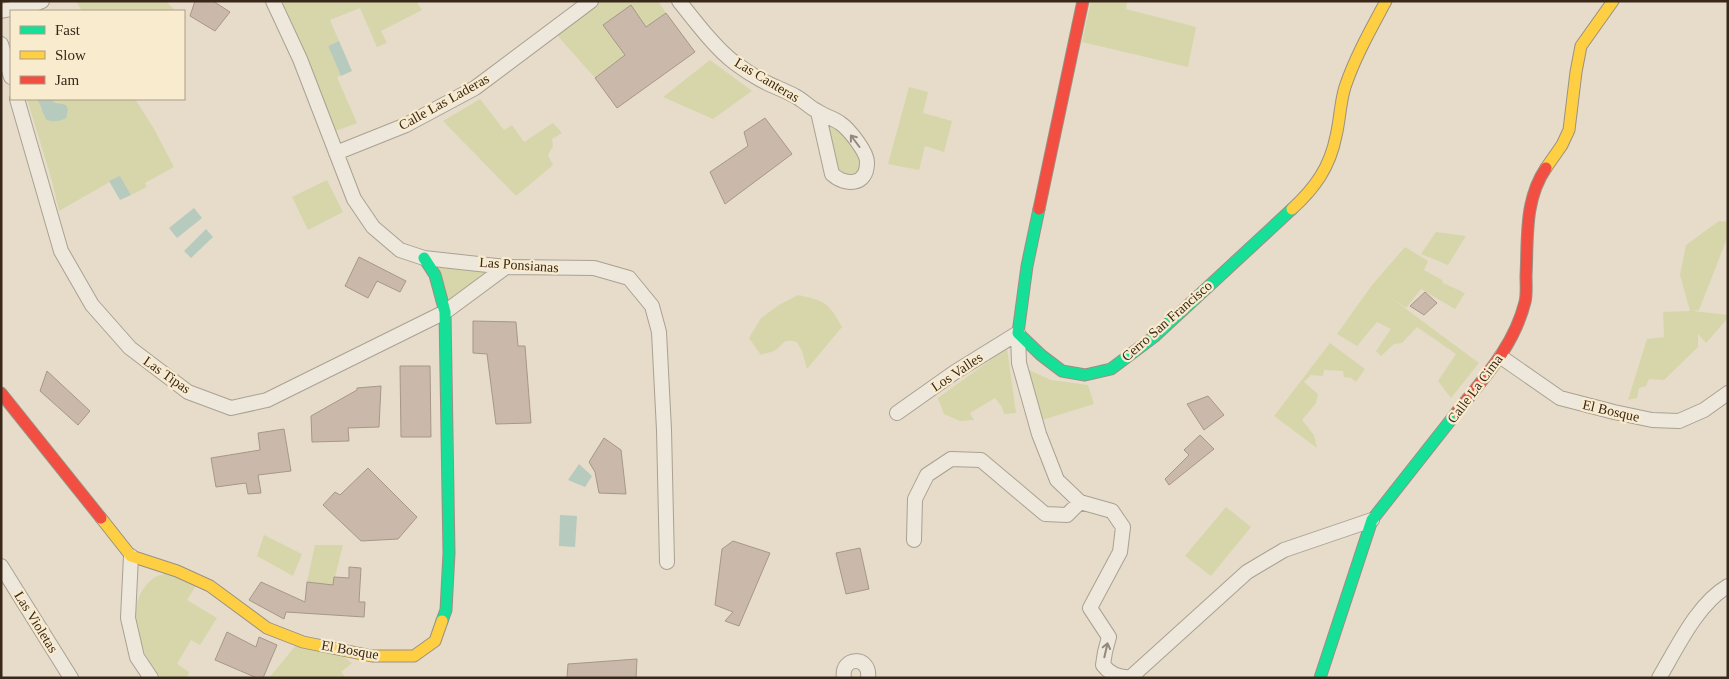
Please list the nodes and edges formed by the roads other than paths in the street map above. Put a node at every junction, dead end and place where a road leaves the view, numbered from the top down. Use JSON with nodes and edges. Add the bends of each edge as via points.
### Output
{"nodes":[{"id":1,"x":42,"y":1,"type":"edge"},
{"id":2,"x":273,"y":1,"type":"edge"},
{"id":3,"x":591,"y":1,"type":"edge"},
{"id":4,"x":679,"y":1,"type":"edge"},
{"id":5,"x":1082,"y":1,"type":"edge"},
{"id":6,"x":1386,"y":1,"type":"edge"},
{"id":7,"x":1613,"y":1,"type":"edge"},
{"id":8,"x":1,"y":11,"type":"edge"},
{"id":9,"x":1,"y":44,"type":"edge"},
{"id":10,"x":10,"y":74,"type":"edge"},
{"id":11,"x":17,"y":100,"type":"edge"},
{"id":12,"x":818,"y":112,"type":"junction"},
{"id":13,"x":336,"y":153,"type":"junction"},
{"id":14,"x":424,"y":258,"type":"junction"},
{"id":15,"x":506,"y":267,"type":"junction"},
{"id":16,"x":445,"y":312,"type":"junction"},
{"id":17,"x":1018,"y":333,"type":"junction"},
{"id":18,"x":1501,"y":357,"type":"junction"},
{"id":19,"x":1,"y":393,"type":"edge"},
{"id":20,"x":1728,"y":393,"type":"edge"},
{"id":21,"x":897,"y":413,"type":"dead end"},
{"id":22,"x":1080,"y":502,"type":"junction"},
{"id":23,"x":1372,"y":520,"type":"junction"},
{"id":24,"x":914,"y":540,"type":"dead end"},
{"id":25,"x":131,"y":556,"type":"junction"},
{"id":26,"x":667,"y":562,"type":"dead end"},
{"id":27,"x":1,"y":566,"type":"edge"},
{"id":28,"x":1728,"y":586,"type":"edge"},
{"id":29,"x":1131,"y":677,"type":"edge"},
{"id":30,"x":70,"y":678,"type":"edge"},
{"id":31,"x":151,"y":678,"type":"edge"},
{"id":32,"x":844,"y":678,"type":"edge"},
{"id":33,"x":868,"y":678,"type":"edge"},
{"id":34,"x":1320,"y":678,"type":"edge"},
{"id":35,"x":1658,"y":678,"type":"edge"}],
"edges":[{"from":1,"to":8,"type":"street"},
{"from":2,"to":13,"type":"street","name":"Las Ponsianas","via":[[300,59]]},
{"from":3,"to":13,"type":"street","name":"Calle Las Laderas","via":[[475,88],[406,125]]},
{"from":4,"to":12,"type":"street","name":"Las Canteras","via":[[734,62]]},
{"from":5,"to":17,"type":"street","via":[[1027,266]]},
{"from":6,"to":17,"type":"street","name":"Cerro San Francisco","via":[[1362,46],[1345,88],[1336,138],[1325,170],[1300,201],[1155,336],[1111,369],[1085,375],[1062,370],[1040,355]]},
{"from":7,"to":18,"type":"street","name":"Calle La Cima","via":[[1581,46],[1569,130],[1533,192],[1529,210],[1525,301]]},
{"from":9,"to":10,"type":"street"},
{"from":11,"to":16,"type":"street","name":"Las Tipas","via":[[61,251],[92,305],[130,348],[188,392],[231,408],[267,400]]},
{"from":12,"to":12,"type":"street","name":"Las Canteras","one_way":true,"via":[[832,174],[849,183],[856,181],[866,171],[868,162],[864,153],[841,123]]},
{"from":13,"to":14,"type":"street","name":"Las Ponsianas","via":[[354,199],[373,228],[400,250]]},
{"from":14,"to":15,"type":"street","name":"Las Ponsianas"},
{"from":14,"to":16,"type":"street","name":"El Bosque","via":[[435,275]]},
{"from":15,"to":16,"type":"street","name":"Las Tipas"},
{"from":15,"to":26,"type":"street","name":"Las Ponsianas","via":[[594,268],[628,278],[652,306],[659,332]]},
{"from":16,"to":25,"type":"street","name":"El Bosque","via":[[449,553],[446,610],[435,641],[414,656],[372,656],[303,642],[267,628],[210,586]]},
{"from":17,"to":21,"type":"street","name":"Los Valles"},
{"from":17,"to":22,"type":"street","via":[[1019,362],[1039,434],[1057,480]]},
{"from":18,"to":20,"type":"street","name":"El Bosque","via":[[1560,398],[1652,420],[1679,420],[1704,410]]},
{"from":18,"to":23,"type":"street","name":"Calle La Cima"},
{"from":19,"to":25,"type":"street"},
{"from":22,"to":24,"type":"street","via":[[1067,515],[1045,514],[981,460],[951,459],[927,475],[915,499]]},
{"from":29,"to":22,"type":"street","one_way":true,"via":[[1117,675],[1104,665],[1109,637],[1090,608],[1120,552],[1123,527],[1112,511]]},
{"from":23,"to":29,"type":"street","via":[[1284,550],[1247,572]]},
{"from":23,"to":34,"type":"street","name":"Calle La Cima"},
{"from":25,"to":31,"type":"street","via":[[128,618],[137,657]]},
{"from":27,"to":30,"type":"street","name":"Las Violetas"},
{"from":28,"to":35,"type":"street","via":[[1702,609]]},
{"from":32,"to":33,"type":"street","via":[[847,664],[857,661],[867,667]]}]}
